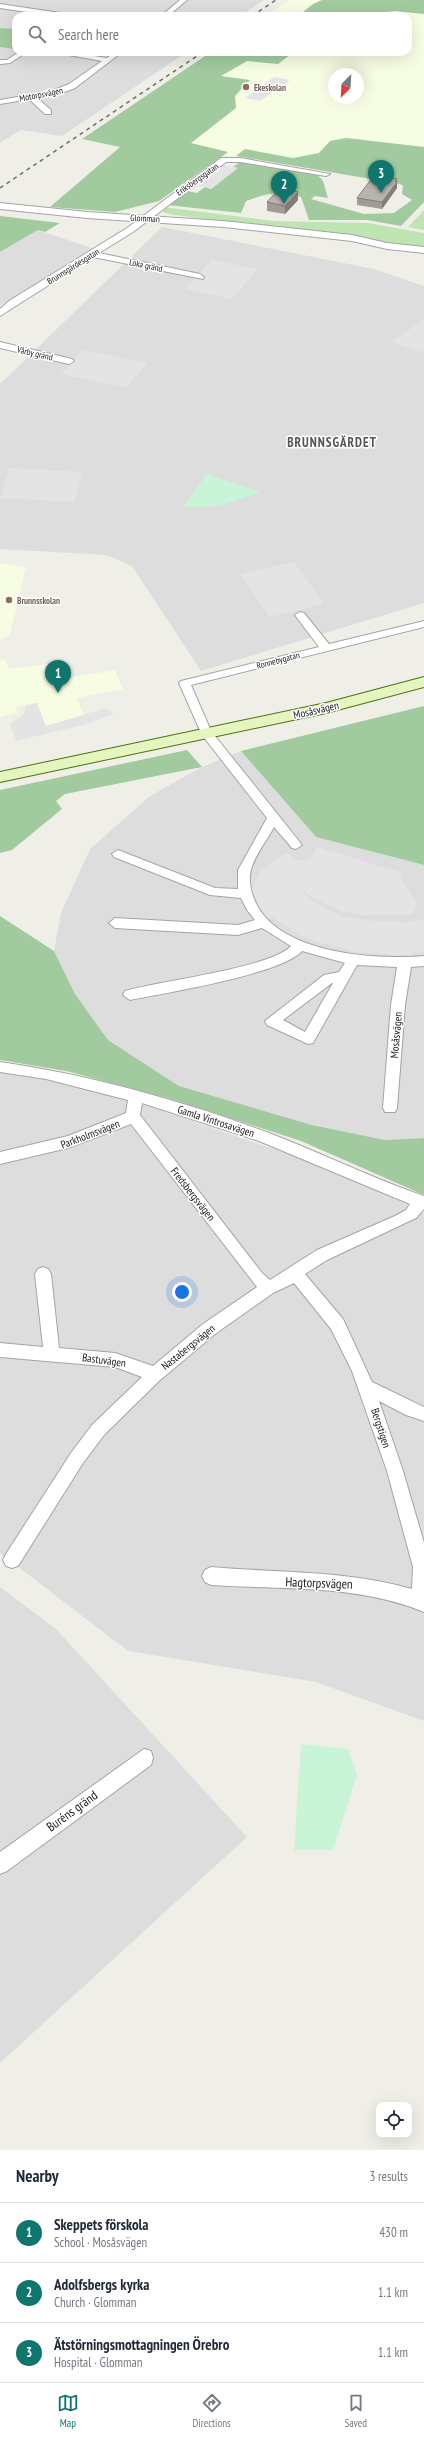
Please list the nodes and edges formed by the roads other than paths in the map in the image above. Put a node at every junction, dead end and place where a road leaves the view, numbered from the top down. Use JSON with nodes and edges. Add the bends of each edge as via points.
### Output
{"nodes":[{"id":1,"x":184,"y":0,"type":"edge"},
{"id":2,"x":0,"y":6,"type":"edge"},
{"id":3,"x":40,"y":12,"type":"edge"},
{"id":4,"x":169,"y":12,"type":"edge"},
{"id":5,"x":18,"y":56,"type":"edge"},
{"id":6,"x":82,"y":56,"type":"edge"},
{"id":7,"x":114,"y":56,"type":"edge"},
{"id":8,"x":109,"y":60,"type":"junction"},
{"id":9,"x":0,"y":62,"type":"edge"},
{"id":10,"x":30,"y":96,"type":"junction"},
{"id":11,"x":0,"y":102,"type":"edge"},
{"id":12,"x":48,"y":112,"type":"dead end"},
{"id":13,"x":326,"y":174,"type":"dead end"},
{"id":14,"x":0,"y":206,"type":"edge"},
{"id":15,"x":146,"y":219,"type":"junction"},
{"id":16,"x":291,"y":232,"type":"junction"},
{"id":17,"x":424,"y":250,"type":"edge"},
{"id":18,"x":92,"y":254,"type":"junction"},
{"id":19,"x":424,"y":260,"type":"edge"},
{"id":20,"x":200,"y":277,"type":"dead end"},
{"id":21,"x":0,"y":313,"type":"edge"},
{"id":22,"x":0,"y":345,"type":"edge"},
{"id":23,"x":69,"y":361,"type":"dead end"},
{"id":24,"x":300,"y":615,"type":"dead end"},
{"id":25,"x":424,"y":624,"type":"edge"},
{"id":26,"x":325,"y":647,"type":"junction"},
{"id":27,"x":424,"y":682,"type":"edge"},
{"id":28,"x":206,"y":732,"type":"junction"},
{"id":29,"x":79,"y":759,"type":"junction"},
{"id":30,"x":0,"y":770,"type":"edge"},
{"id":31,"x":0,"y":777,"type":"edge"},
{"id":32,"x":274,"y":817,"type":"junction"},
{"id":33,"x":296,"y":845,"type":"dead end"},
{"id":34,"x":118,"y":854,"type":"dead end"},
{"id":35,"x":244,"y":894,"type":"junction"},
{"id":36,"x":263,"y":922,"type":"junction"},
{"id":37,"x":115,"y":923,"type":"dead end"},
{"id":38,"x":300,"y":945,"type":"junction"},
{"id":39,"x":353,"y":960,"type":"junction"},
{"id":40,"x":424,"y":961,"type":"edge"},
{"id":41,"x":405,"y":962,"type":"junction"},
{"id":42,"x":344,"y":977,"type":"junction"},
{"id":43,"x":130,"y":995,"type":"dead end"},
{"id":44,"x":0,"y":1067,"type":"edge"},
{"id":45,"x":136,"y":1096,"type":"junction"},
{"id":46,"x":390,"y":1108,"type":"dead end"},
{"id":47,"x":133,"y":1116,"type":"junction"},
{"id":48,"x":0,"y":1158,"type":"edge"},
{"id":49,"x":422,"y":1202,"type":"edge"},
{"id":50,"x":295,"y":1273,"type":"junction"},
{"id":51,"x":43,"y":1274,"type":"dead end"},
{"id":52,"x":268,"y":1288,"type":"junction"},
{"id":53,"x":0,"y":1350,"type":"edge"},
{"id":54,"x":52,"y":1355,"type":"junction"},
{"id":55,"x":153,"y":1376,"type":"junction"},
{"id":56,"x":367,"y":1390,"type":"junction"},
{"id":57,"x":424,"y":1414,"type":"edge"},
{"id":58,"x":12,"y":1560,"type":"dead end"},
{"id":59,"x":211,"y":1576,"type":"dead end"},
{"id":60,"x":422,"y":1601,"type":"edge"},
{"id":61,"x":144,"y":1758,"type":"dead end"},
{"id":62,"x":0,"y":1864,"type":"edge"}],
"edges":[{"from":1,"to":4,"type":"street"},
{"from":2,"to":3,"type":"street"},
{"from":5,"to":9,"type":"street","via":[[8,62]]},
{"from":6,"to":8,"type":"street"},
{"from":7,"to":8,"type":"street","name":"Motorpsvägen"},
{"from":8,"to":10,"type":"street","name":"Motorpsvägen","via":[[72,86]]},
{"from":10,"to":11,"type":"street","name":"Motorpsvägen"},
{"from":10,"to":12,"type":"street"},
{"from":13,"to":15,"type":"street","name":"Eriksbergsgatan","via":[[240,160],[224,160],[161,205]]},
{"from":14,"to":15,"type":"street","name":"Glomman"},
{"from":15,"to":16,"type":"street","name":"Glomman","via":[[188,220]]},
{"from":15,"to":18,"type":"street","name":"Brunnsgärdesgatan"},
{"from":16,"to":17,"type":"street","name":"Glomman","via":[[352,238],[387,246]]},
{"from":16,"to":19,"type":"street","name":"Glomman","via":[[385,249]]},
{"from":18,"to":20,"type":"street","name":"Loka gränd"},
{"from":18,"to":21,"type":"street","name":"Brunnsgärdesgatan"},
{"from":22,"to":23,"type":"street","name":"Vårby gränd"},
{"from":24,"to":26,"type":"street"},
{"from":25,"to":26,"type":"street","name":"Ronnebygatan"},
{"from":26,"to":28,"type":"street","name":"Ronnebygatan","via":[[185,683]]},
{"from":27,"to":28,"type":"main road","name":"Mosåsvägen","via":[[326,708]]},
{"from":28,"to":29,"type":"main road","name":"Mosåsvägen"},
{"from":28,"to":32,"type":"street"},
{"from":29,"to":30,"type":"main road","name":"Mosåsvägen"},
{"from":29,"to":31,"type":"main road","name":"Mosåsvägen"},
{"from":32,"to":33,"type":"street"},
{"from":32,"to":35,"type":"street","via":[[244,870]]},
{"from":34,"to":35,"type":"street","via":[[214,892]]},
{"from":35,"to":36,"type":"street","via":[[255,914]]},
{"from":36,"to":37,"type":"street","via":[[238,930]]},
{"from":36,"to":38,"type":"street"},
{"from":38,"to":39,"type":"street"},
{"from":38,"to":43,"type":"street","via":[[292,955],[280,960]]},
{"from":39,"to":41,"type":"street"},
{"from":39,"to":42,"type":"street"},
{"from":40,"to":41,"type":"street"},
{"from":41,"to":46,"type":"street","name":"Mosåsvägen","via":[[398,1005]]},
{"from":42,"to":42,"type":"street","via":[[308,1040],[272,1021],[329,978]]},
{"from":44,"to":45,"type":"street","name":"Gamla Vintrosavägen","via":[[46,1074]]},
{"from":45,"to":47,"type":"street"},
{"from":45,"to":49,"type":"street","name":"Gamla Vintrosavägen","via":[[264,1137]]},
{"from":47,"to":48,"type":"street","name":"Parkholmsvägen","via":[[68,1144]]},
{"from":47,"to":52,"type":"street","name":"Fredsbergsvägen","via":[[257,1278]]},
{"from":49,"to":50,"type":"street","name":"Nastabergsvägen","via":[[411,1214],[322,1255]]},
{"from":50,"to":52,"type":"street","name":"Nastabergsvägen"},
{"from":50,"to":56,"type":"street","name":"Bergstigen","via":[[336,1324],[350,1347]]},
{"from":51,"to":54,"type":"street"},
{"from":52,"to":55,"type":"street","name":"Nastabergsvägen","via":[[209,1329]]},
{"from":53,"to":54,"type":"street","name":"Bastuvägen"},
{"from":54,"to":55,"type":"street","name":"Bastuvägen","via":[[128,1363],[144,1369]]},
{"from":55,"to":58,"type":"street","name":"Nastabergsvägen","via":[[98,1430],[77,1458]]},
{"from":56,"to":57,"type":"street","via":[[372,1389]]},
{"from":56,"to":60,"type":"street","name":"Bergstigen","via":[[395,1472],[422,1567]]},
{"from":59,"to":60,"type":"street","name":"Hagtorpsvägen","via":[[367,1585]]},
{"from":61,"to":62,"type":"street","name":"Buréns gränd"}]}
